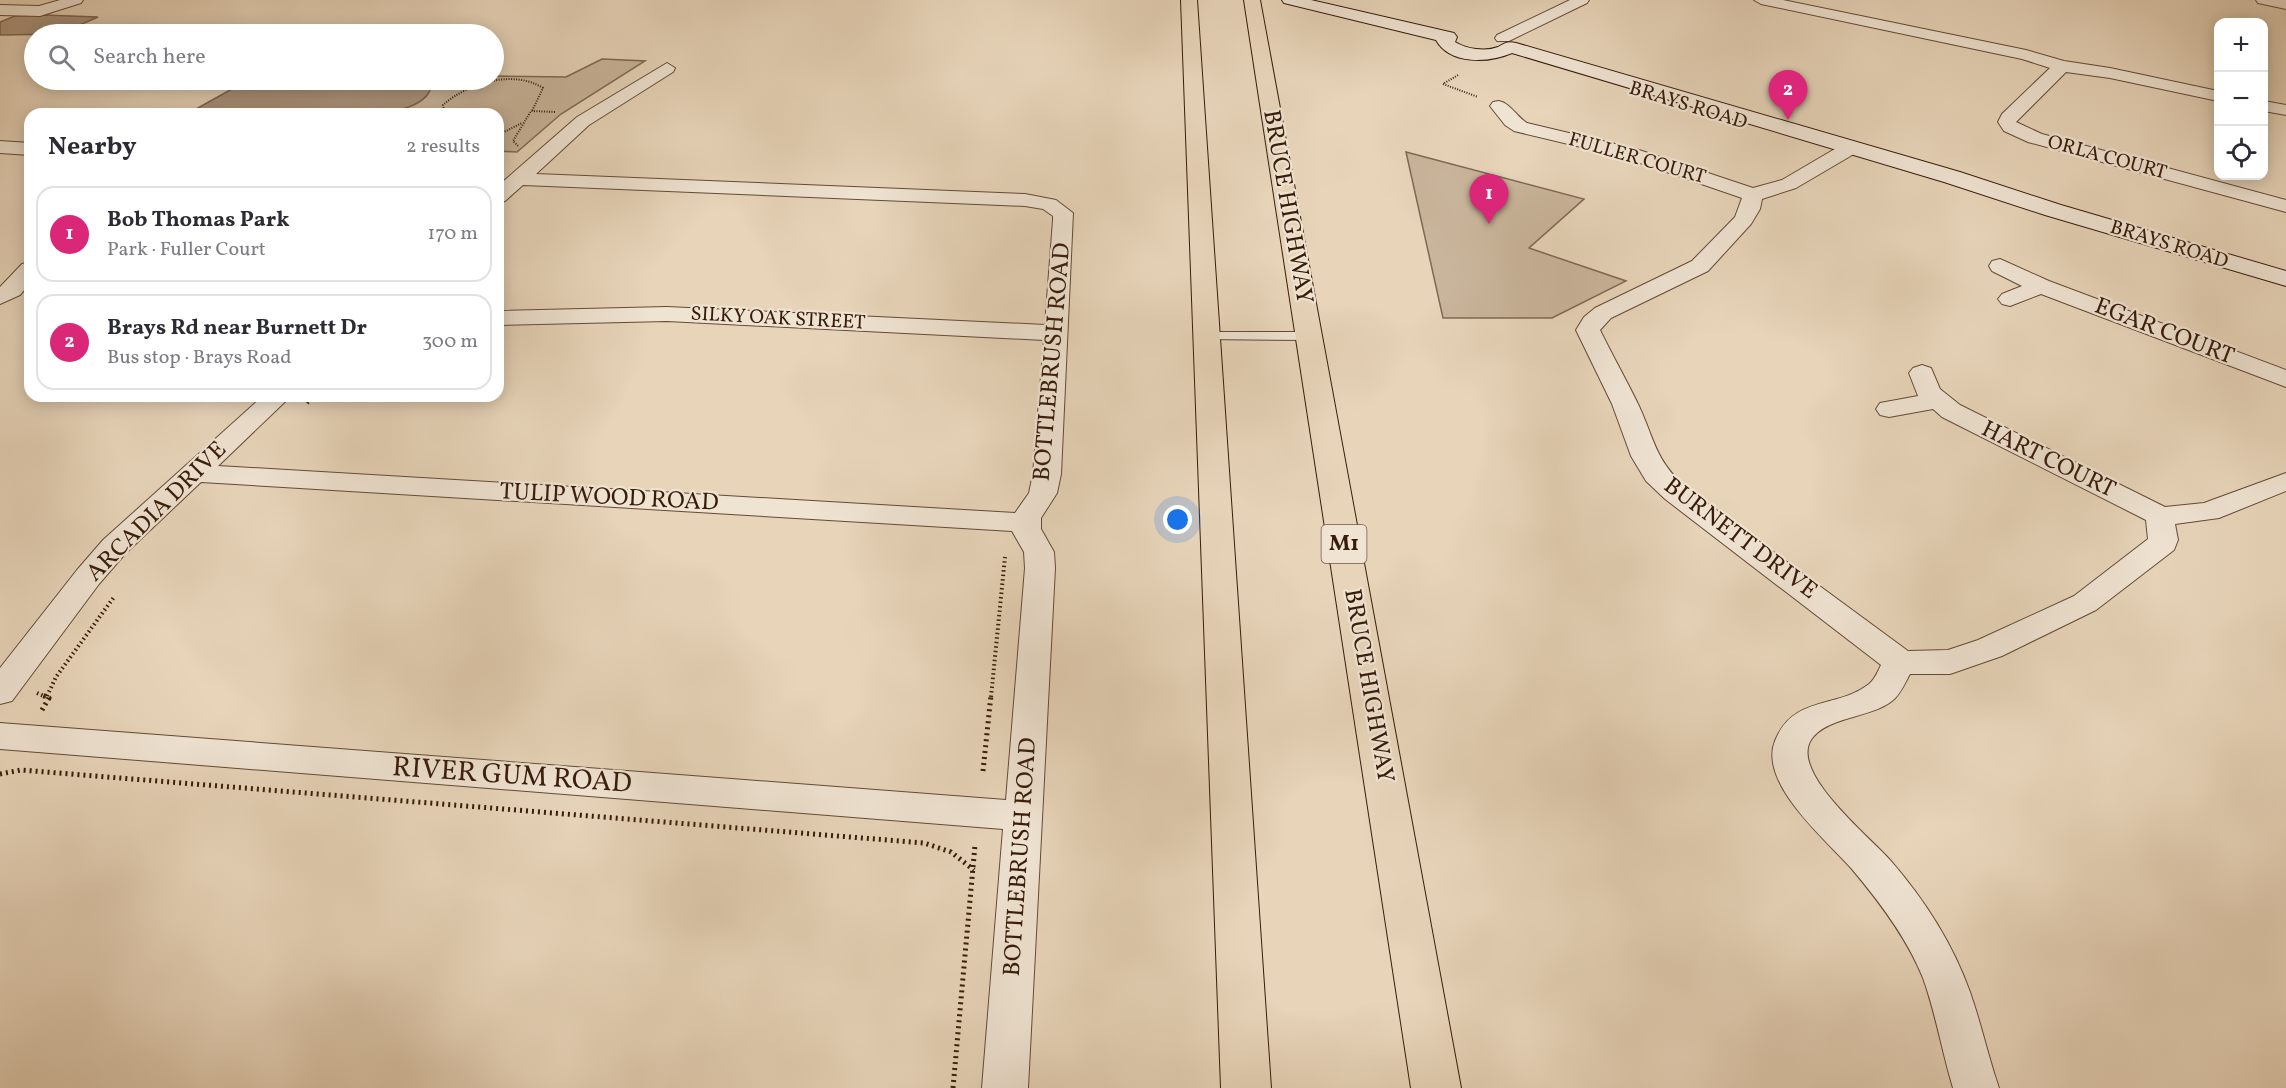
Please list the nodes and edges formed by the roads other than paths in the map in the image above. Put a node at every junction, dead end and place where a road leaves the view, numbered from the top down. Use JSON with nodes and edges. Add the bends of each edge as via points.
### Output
{"nodes":[{"id":1,"x":76,"y":0,"type":"edge"},
{"id":2,"x":1189,"y":0,"type":"edge"},
{"id":3,"x":1252,"y":0,"type":"edge"},
{"id":4,"x":1290,"y":0,"type":"edge"},
{"id":5,"x":1582,"y":0,"type":"edge"},
{"id":6,"x":1761,"y":0,"type":"edge"},
{"id":7,"x":2263,"y":0,"type":"edge"},
{"id":8,"x":2286,"y":4,"type":"edge"},
{"id":9,"x":0,"y":10,"type":"edge"},
{"id":10,"x":1484,"y":33,"type":"dead end"},
{"id":11,"x":1503,"y":46,"type":"junction"},
{"id":12,"x":2062,"y":66,"type":"junction"},
{"id":13,"x":667,"y":68,"type":"dead end"},
{"id":14,"x":2214,"y":95,"type":"edge"},
{"id":15,"x":1499,"y":106,"type":"dead end"},
{"id":16,"x":2268,"y":107,"type":"edge"},
{"id":17,"x":2286,"y":111,"type":"edge"},
{"id":18,"x":1521,"y":127,"type":"junction"},
{"id":19,"x":1496,"y":136,"type":"dead end"},
{"id":20,"x":0,"y":147,"type":"edge"},
{"id":21,"x":24,"y":148,"type":"edge"},
{"id":22,"x":1847,"y":150,"type":"junction"},
{"id":23,"x":507,"y":188,"type":"edge"},
{"id":24,"x":1753,"y":195,"type":"junction"},
{"id":25,"x":2286,"y":206,"type":"edge"},
{"id":26,"x":2000,"y":266,"type":"dead end"},
{"id":27,"x":24,"y":278,"type":"edge"},
{"id":28,"x":2286,"y":279,"type":"edge"},
{"id":29,"x":2041,"y":286,"type":"junction"},
{"id":30,"x":13,"y":295,"type":"edge"},
{"id":31,"x":2010,"y":299,"type":"dead end"},
{"id":32,"x":504,"y":318,"type":"edge"},
{"id":33,"x":1058,"y":333,"type":"junction"},
{"id":34,"x":1206,"y":336,"type":"junction"},
{"id":35,"x":1309,"y":336,"type":"junction"},
{"id":36,"x":1922,"y":373,"type":"dead end"},
{"id":37,"x":2286,"y":379,"type":"edge"},
{"id":38,"x":1937,"y":401,"type":"junction"},
{"id":39,"x":271,"y":402,"type":"edge"},
{"id":40,"x":1889,"y":409,"type":"dead end"},
{"id":41,"x":193,"y":473,"type":"junction"},
{"id":42,"x":2286,"y":481,"type":"edge"},
{"id":43,"x":2161,"y":516,"type":"junction"},
{"id":44,"x":1026,"y":523,"type":"junction"},
{"id":45,"x":1901,"y":663,"type":"junction"},
{"id":46,"x":0,"y":692,"type":"edge"},
{"id":47,"x":0,"y":736,"type":"edge"},
{"id":48,"x":1024,"y":816,"type":"junction"},
{"id":49,"x":1005,"y":1088,"type":"edge"},
{"id":50,"x":1246,"y":1088,"type":"edge"},
{"id":51,"x":1436,"y":1088,"type":"edge"},
{"id":52,"x":1976,"y":1088,"type":"edge"}],
"edges":[{"from":1,"to":9,"type":"street","via":[[40,11]]},
{"from":2,"to":34,"type":"highway"},
{"from":3,"to":35,"type":"highway","name":"BRUCE HIGHWAY","number":"M1"},
{"from":4,"to":11,"type":"main road","via":[[1455,35],[1445,44],[1455,50],[1475,54]]},
{"from":5,"to":11,"type":"street"},
{"from":6,"to":12,"type":"street","via":[[2026,55]]},
{"from":7,"to":8,"type":"street"},
{"from":10,"to":11,"type":"main road"},
{"from":11,"to":22,"type":"main road","name":"BRAYS ROAD"},
{"from":12,"to":14,"type":"street"},
{"from":12,"to":25,"type":"street","name":"ORLA COURT","via":[[2008,118],[2011,128],[2035,138]]},
{"from":13,"to":23,"type":"street","via":[[583,121]]},
{"from":15,"to":18,"type":"street","name":"FULLER COURT"},
{"from":16,"to":17,"type":"street"},
{"from":18,"to":19,"type":"street"},
{"from":18,"to":24,"type":"street","name":"FULLER COURT","via":[[1629,153]]},
{"from":20,"to":21,"type":"street"},
{"from":22,"to":24,"type":"street","via":[[1789,184]]},
{"from":22,"to":28,"type":"main road","name":"BRAYS ROAD"},
{"from":23,"to":33,"type":"street","name":"BOTTLEBRUSH ROAD","via":[[1025,200],[1049,204],[1063,213],[1064,220]]},
{"from":24,"to":45,"type":"street","name":"BURNETT DRIVE","via":[[1744,220],[1700,266],[1603,313],[1588,330],[1656,475]]},
{"from":26,"to":29,"type":"street","name":"EGAR COURT"},
{"from":27,"to":30,"type":"street"},
{"from":29,"to":31,"type":"street"},
{"from":29,"to":37,"type":"street","name":"EGAR COURT"},
{"from":32,"to":33,"type":"street","name":"SILKY OAK STREET","via":[[667,314]]},
{"from":33,"to":44,"type":"street","name":"BOTTLEBRUSH ROAD","via":[[1047,474]]},
{"from":34,"to":35,"type":"lane"},
{"from":34,"to":50,"type":"highway"},
{"from":35,"to":51,"type":"highway","name":"BRUCE HIGHWAY","number":"M1"},
{"from":36,"to":38,"type":"street","name":"HART COURT","via":[[1928,392]]},
{"from":38,"to":40,"type":"street"},
{"from":38,"to":43,"type":"street","name":"HART COURT","via":[[1967,420]]},
{"from":39,"to":41,"type":"street","name":"ARCADIA DRIVE"},
{"from":41,"to":44,"type":"street","name":"TULIP WOOD ROAD"},
{"from":41,"to":46,"type":"street","name":"ARCADIA DRIVE","via":[[100,562]]},
{"from":42,"to":43,"type":"street","via":[[2209,512]]},
{"from":43,"to":45,"type":"street","via":[[2163,543],[2085,603],[1962,659]]},
{"from":44,"to":48,"type":"street","name":"BOTTLEBRUSH ROAD","via":[[1039,552],[1040,568]]},
{"from":45,"to":52,"type":"street","via":[[1880,693],[1814,719],[1799,729],[1790,756],[1807,794],[1886,884],[1920,932],[1944,977]]},
{"from":47,"to":48,"type":"street","name":"RIVER GUM ROAD"},
{"from":48,"to":49,"type":"street","name":"BOTTLEBRUSH ROAD"}]}
